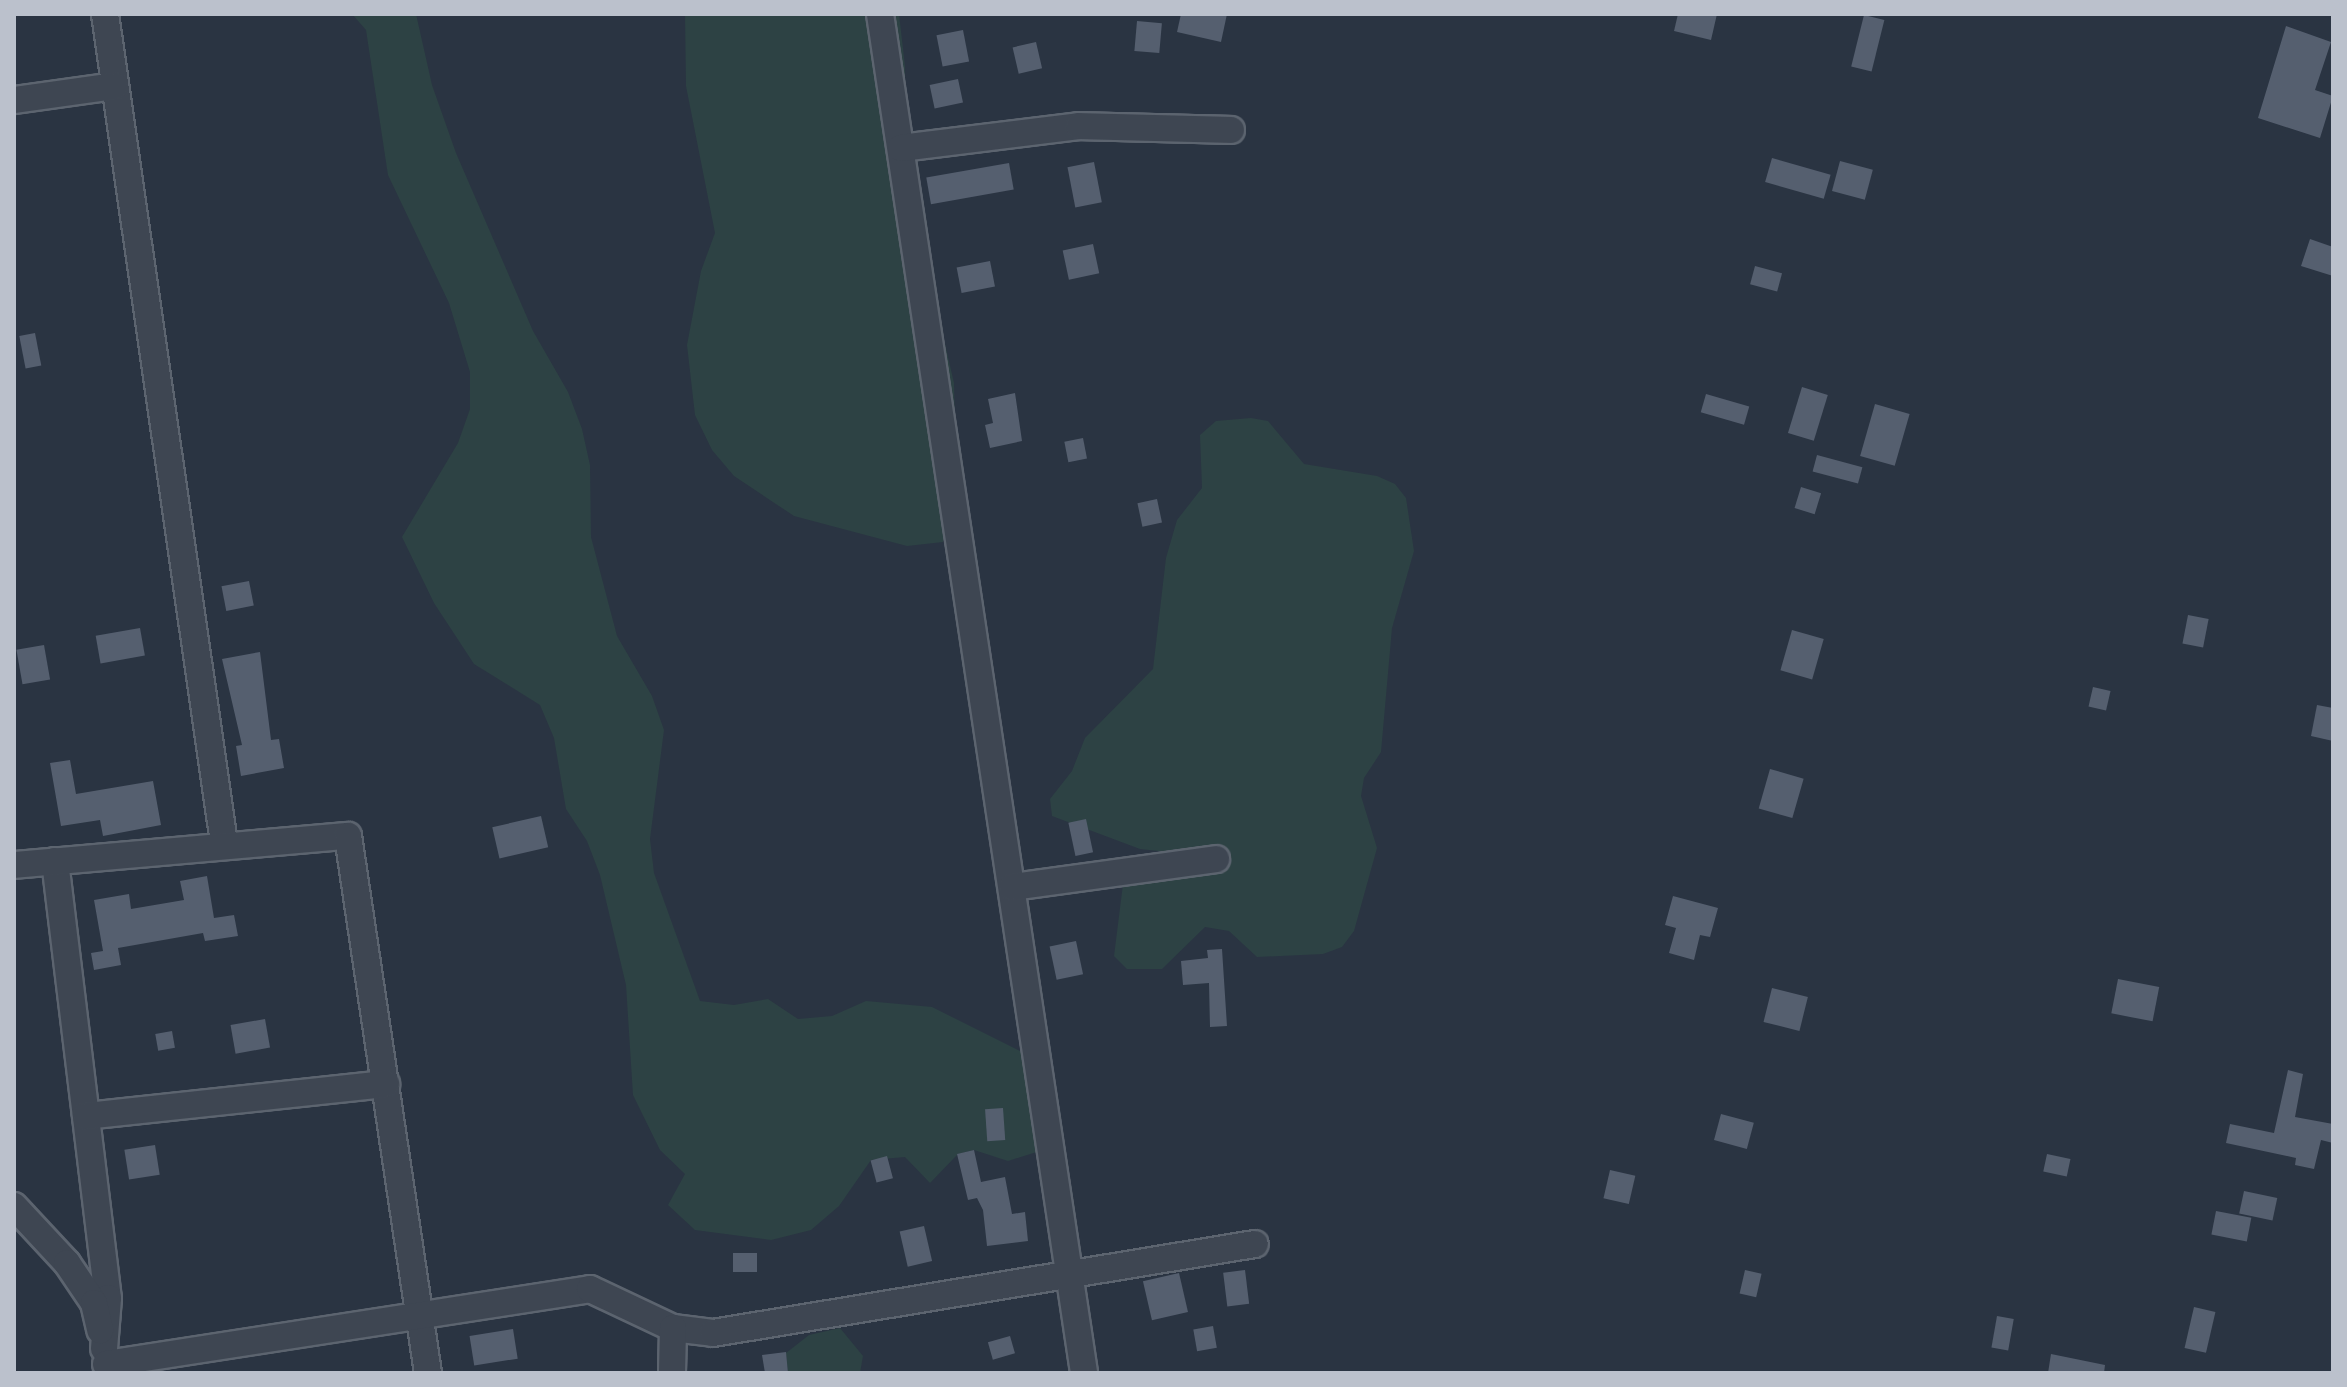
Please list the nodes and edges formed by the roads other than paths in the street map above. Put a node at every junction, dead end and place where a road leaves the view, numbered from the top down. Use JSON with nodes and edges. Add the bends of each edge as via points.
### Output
{"nodes":[{"id":1,"x":105,"y":14,"type":"edge"},
{"id":2,"x":880,"y":14,"type":"edge"},
{"id":3,"x":115,"y":86,"type":"junction"},
{"id":4,"x":14,"y":100,"type":"edge"},
{"id":5,"x":1231,"y":130,"type":"dead end"},
{"id":6,"x":901,"y":148,"type":"junction"},
{"id":7,"x":224,"y":843,"type":"junction"},
{"id":8,"x":1216,"y":859,"type":"dead end"},
{"id":9,"x":55,"y":861,"type":"junction"},
{"id":10,"x":14,"y":865,"type":"edge"},
{"id":11,"x":1012,"y":887,"type":"junction"},
{"id":12,"x":386,"y":1084,"type":"junction"},
{"id":13,"x":86,"y":1116,"type":"junction"},
{"id":14,"x":14,"y":1206,"type":"edge"},
{"id":15,"x":1255,"y":1244,"type":"dead end"},
{"id":16,"x":1071,"y":1274,"type":"junction"},
{"id":17,"x":421,"y":1315,"type":"junction"},
{"id":18,"x":673,"y":1328,"type":"junction"},
{"id":19,"x":106,"y":1362,"type":"edge"},
{"id":20,"x":428,"y":1373,"type":"edge"},
{"id":21,"x":672,"y":1373,"type":"edge"},
{"id":22,"x":1084,"y":1373,"type":"edge"}],
"edges":[{"from":1,"to":3,"type":"street"},
{"from":2,"to":6,"type":"street"},
{"from":3,"to":4,"type":"street"},
{"from":3,"to":7,"type":"street"},
{"from":5,"to":6,"type":"street","via":[[1079,126]]},
{"from":6,"to":11,"type":"street"},
{"from":7,"to":9,"type":"street"},
{"from":7,"to":12,"type":"street","via":[[348,836]]},
{"from":8,"to":11,"type":"street"},
{"from":9,"to":10,"type":"street"},
{"from":9,"to":13,"type":"street"},
{"from":11,"to":16,"type":"street"},
{"from":12,"to":13,"type":"street"},
{"from":12,"to":17,"type":"street"},
{"from":13,"to":19,"type":"street","via":[[108,1298]]},
{"from":14,"to":19,"type":"street","via":[[67,1263],[94,1303]]},
{"from":15,"to":16,"type":"street"},
{"from":16,"to":18,"type":"street","via":[[713,1333]]},
{"from":16,"to":22,"type":"street"},
{"from":17,"to":18,"type":"street","via":[[590,1289]]},
{"from":17,"to":19,"type":"street"},
{"from":17,"to":20,"type":"street"},
{"from":18,"to":21,"type":"street"}]}
